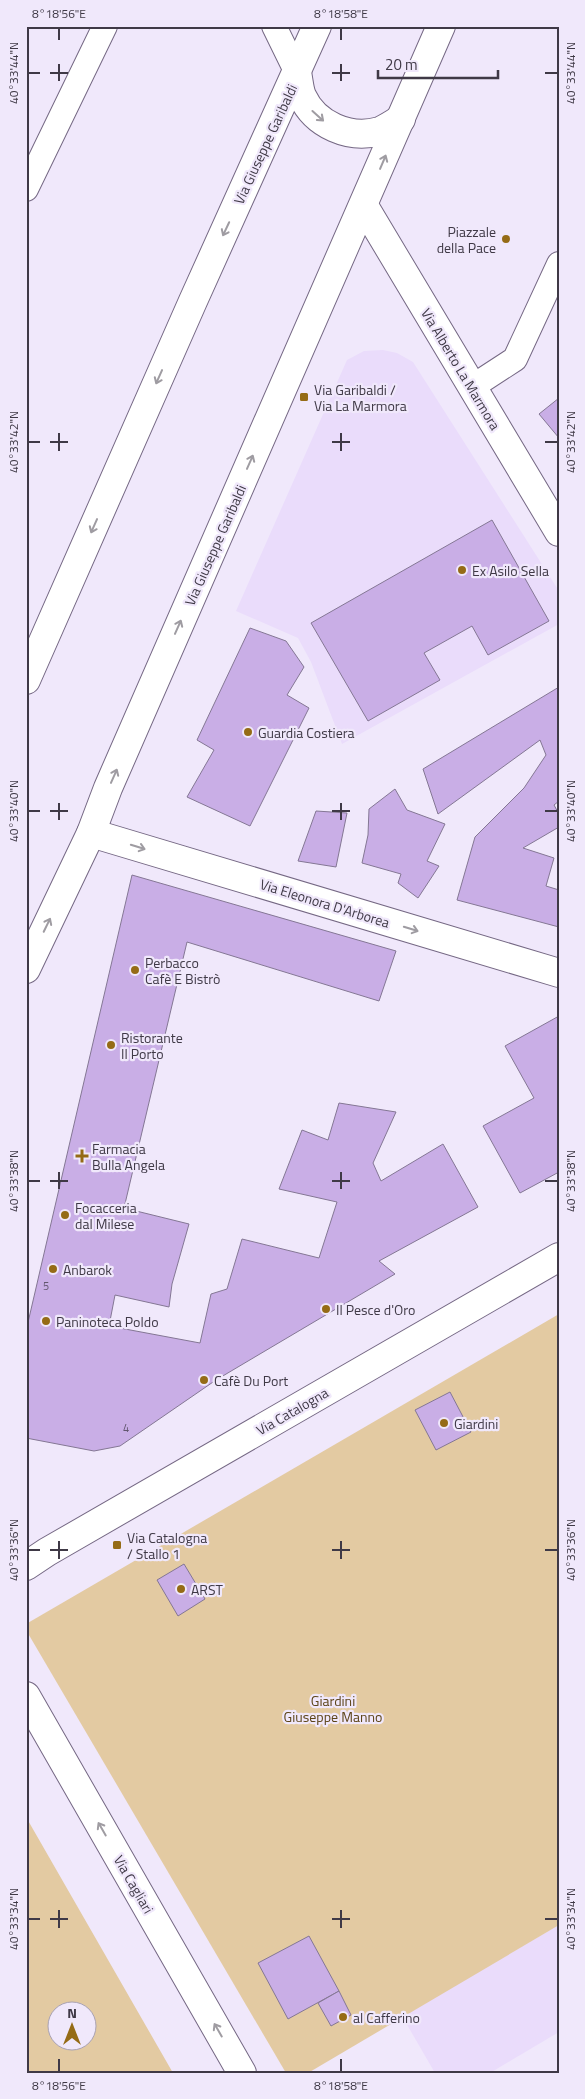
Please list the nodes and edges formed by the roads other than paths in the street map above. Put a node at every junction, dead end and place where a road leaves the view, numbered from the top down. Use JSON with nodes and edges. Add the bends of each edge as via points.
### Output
{"nodes":[{"id":1,"x":105,"y":26,"type":"edge"},
{"id":2,"x":274,"y":26,"type":"edge"},
{"id":3,"x":317,"y":26,"type":"edge"},
{"id":4,"x":441,"y":26,"type":"edge"},
{"id":5,"x":297,"y":73,"type":"junction"},
{"id":6,"x":400,"y":119,"type":"junction"},
{"id":7,"x":26,"y":189,"type":"edge"},
{"id":8,"x":364,"y":206,"type":"junction"},
{"id":9,"x":559,"y":264,"type":"edge"},
{"id":10,"x":550,"y":301,"type":"edge"},
{"id":11,"x":472,"y":386,"type":"junction"},
{"id":12,"x":559,"y":532,"type":"edge"},
{"id":13,"x":26,"y":680,"type":"edge"},
{"id":14,"x":91,"y":833,"type":"junction"},
{"id":15,"x":26,"y":969,"type":"edge"},
{"id":16,"x":559,"y":973,"type":"edge"},
{"id":17,"x":559,"y":1257,"type":"edge"},
{"id":18,"x":26,"y":1566,"type":"edge"},
{"id":19,"x":26,"y":1696,"type":"edge"},
{"id":20,"x":242,"y":2073,"type":"edge"}],
"edges":[{"from":1,"to":7,"type":"lane"},
{"from":2,"to":5,"type":"lane"},
{"from":3,"to":5,"type":"main road","name":"Via Giuseppe Garibaldi"},
{"from":4,"to":6,"type":"main road","name":"Via Giuseppe Garibaldi"},
{"from":5,"to":6,"type":"main road","name":"Via Giuseppe Garibaldi","one_way":true,"via":[[302,96],[315,115],[335,129],[357,134],[380,131]]},
{"from":5,"to":13,"type":"main road","name":"Via Giuseppe Garibaldi","one_way":true},
{"from":8,"to":6,"type":"main road","name":"Via Giuseppe Garibaldi","one_way":true},
{"from":8,"to":11,"type":"main road","name":"Via Alberto La Marmora"},
{"from":14,"to":8,"type":"main road","name":"Via Giuseppe Garibaldi","one_way":true},
{"from":9,"to":10,"type":"lane"},
{"from":10,"to":11,"type":"lane","via":[[515,359]]},
{"from":11,"to":12,"type":"main road","name":"Via Alberto La Marmora"},
{"from":15,"to":14,"type":"main road","name":"Via Giuseppe Garibaldi","one_way":true},
{"from":14,"to":16,"type":"main road","name":"Via Eleonora D'Arborea","one_way":true},
{"from":17,"to":18,"type":"main road","name":"Via Catalogna"},
{"from":20,"to":19,"type":"main road","name":"Via Cagliari","one_way":true}]}
